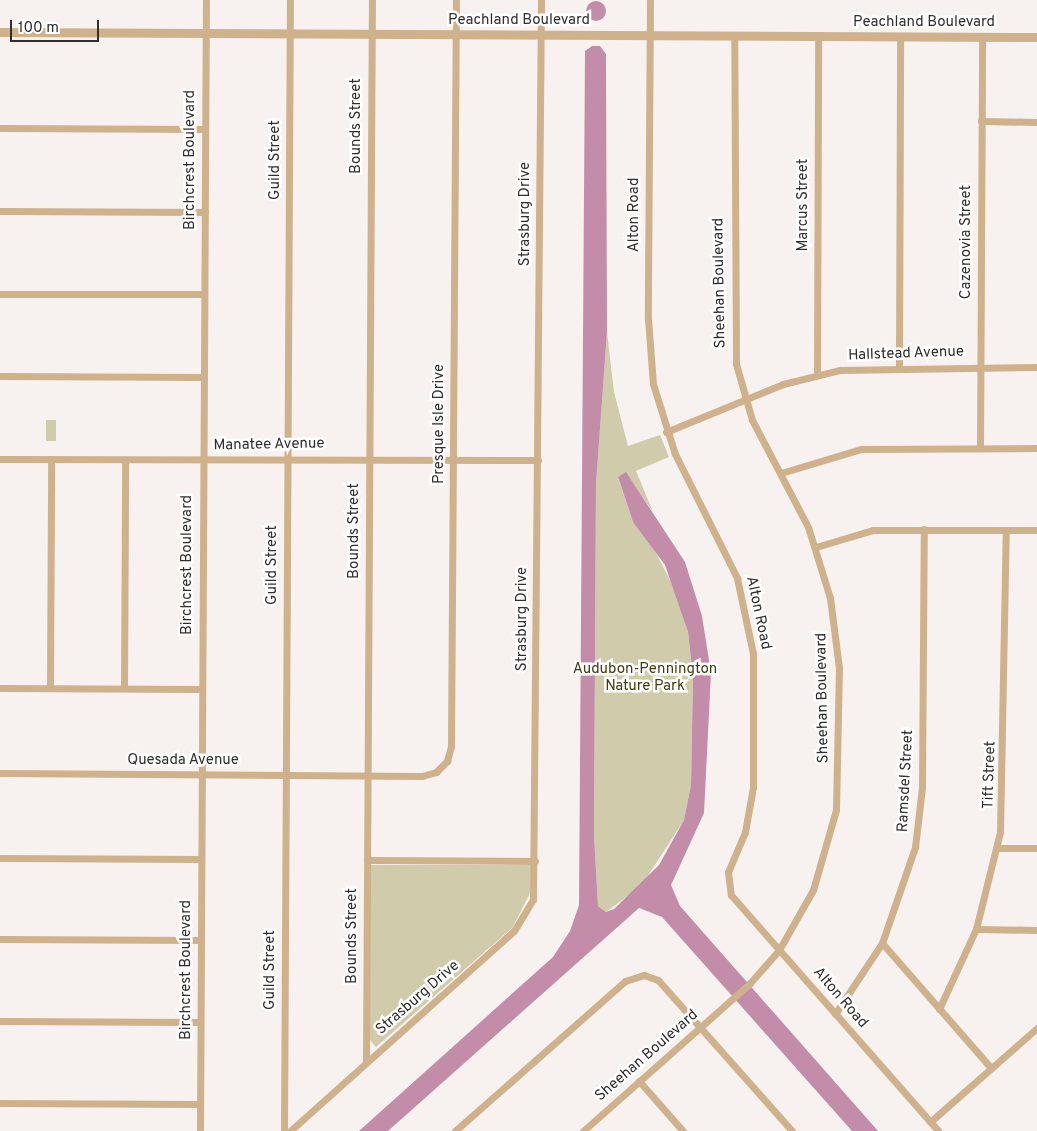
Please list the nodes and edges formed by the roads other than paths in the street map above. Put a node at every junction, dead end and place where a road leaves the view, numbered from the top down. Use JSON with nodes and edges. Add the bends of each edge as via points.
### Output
{"nodes":[{"id":1,"x":206,"y":0,"type":"edge"},
{"id":2,"x":290,"y":0,"type":"edge"},
{"id":3,"x":372,"y":0,"type":"edge"},
{"id":4,"x":456,"y":0,"type":"edge"},
{"id":5,"x":541,"y":0,"type":"edge"},
{"id":6,"x":650,"y":0,"type":"edge"},
{"id":7,"x":0,"y":32,"type":"edge"},
{"id":8,"x":206,"y":34,"type":"junction"},
{"id":9,"x":290,"y":34,"type":"junction"},
{"id":10,"x":372,"y":34,"type":"junction"},
{"id":11,"x":456,"y":35,"type":"junction"},
{"id":12,"x":541,"y":35,"type":"junction"},
{"id":13,"x":650,"y":36,"type":"junction"},
{"id":14,"x":734,"y":36,"type":"junction"},
{"id":15,"x":818,"y":36,"type":"junction"},
{"id":16,"x":900,"y":37,"type":"junction"},
{"id":17,"x":982,"y":37,"type":"junction"},
{"id":18,"x":1037,"y":37,"type":"edge"},
{"id":19,"x":981,"y":121,"type":"junction"},
{"id":20,"x":1037,"y":122,"type":"edge"},
{"id":21,"x":0,"y":128,"type":"edge"},
{"id":22,"x":205,"y":129,"type":"junction"},
{"id":23,"x":0,"y":211,"type":"edge"},
{"id":24,"x":204,"y":212,"type":"junction"},
{"id":25,"x":0,"y":294,"type":"edge"},
{"id":26,"x":204,"y":294,"type":"junction"},
{"id":27,"x":899,"y":366,"type":"junction"},
{"id":28,"x":980,"y":366,"type":"junction"},
{"id":29,"x":1037,"y":367,"type":"edge"},
{"id":30,"x":817,"y":374,"type":"junction"},
{"id":31,"x":0,"y":376,"type":"edge"},
{"id":32,"x":203,"y":377,"type":"junction"},
{"id":33,"x":744,"y":399,"type":"junction"},
{"id":34,"x":666,"y":432,"type":"junction"},
{"id":35,"x":980,"y":448,"type":"junction"},
{"id":36,"x":1037,"y":448,"type":"edge"},
{"id":37,"x":287,"y":458,"type":"junction"},
{"id":38,"x":369,"y":458,"type":"junction"},
{"id":39,"x":0,"y":459,"type":"edge"},
{"id":40,"x":51,"y":459,"type":"junction"},
{"id":41,"x":453,"y":459,"type":"junction"},
{"id":42,"x":125,"y":460,"type":"junction"},
{"id":43,"x":203,"y":460,"type":"junction"},
{"id":44,"x":538,"y":460,"type":"junction"},
{"id":45,"x":781,"y":473,"type":"junction"},
{"id":46,"x":924,"y":530,"type":"junction"},
{"id":47,"x":1006,"y":530,"type":"junction"},
{"id":48,"x":1037,"y":530,"type":"edge"},
{"id":49,"x":816,"y":547,"type":"junction"},
{"id":50,"x":0,"y":688,"type":"edge"},
{"id":51,"x":50,"y":688,"type":"junction"},
{"id":52,"x":124,"y":688,"type":"junction"},
{"id":53,"x":202,"y":689,"type":"junction"},
{"id":54,"x":0,"y":773,"type":"edge"},
{"id":55,"x":201,"y":774,"type":"junction"},
{"id":56,"x":285,"y":775,"type":"junction"},
{"id":57,"x":367,"y":775,"type":"junction"},
{"id":58,"x":998,"y":848,"type":"junction"},
{"id":59,"x":1037,"y":848,"type":"edge"},
{"id":60,"x":0,"y":858,"type":"edge"},
{"id":61,"x":201,"y":859,"type":"junction"},
{"id":62,"x":367,"y":860,"type":"junction"},
{"id":63,"x":535,"y":861,"type":"junction"},
{"id":64,"x":976,"y":929,"type":"junction"},
{"id":65,"x":1037,"y":930,"type":"edge"},
{"id":66,"x":0,"y":939,"type":"edge"},
{"id":67,"x":200,"y":940,"type":"junction"},
{"id":68,"x":882,"y":943,"type":"junction"},
{"id":69,"x":779,"y":950,"type":"junction"},
{"id":70,"x":939,"y":1008,"type":"junction"},
{"id":71,"x":835,"y":1014,"type":"junction"},
{"id":72,"x":0,"y":1021,"type":"edge"},
{"id":73,"x":200,"y":1022,"type":"junction"},
{"id":74,"x":701,"y":1027,"type":"junction"},
{"id":75,"x":1037,"y":1028,"type":"edge"},
{"id":76,"x":366,"y":1062,"type":"junction"},
{"id":77,"x":991,"y":1068,"type":"junction"},
{"id":78,"x":640,"y":1081,"type":"junction"},
{"id":79,"x":0,"y":1103,"type":"edge"},
{"id":80,"x":200,"y":1104,"type":"junction"},
{"id":81,"x":930,"y":1122,"type":"junction"},
{"id":82,"x":200,"y":1131,"type":"edge"},
{"id":83,"x":284,"y":1131,"type":"edge"},
{"id":84,"x":290,"y":1131,"type":"edge"},
{"id":85,"x":455,"y":1131,"type":"edge"},
{"id":86,"x":583,"y":1131,"type":"edge"},
{"id":87,"x":683,"y":1131,"type":"edge"},
{"id":88,"x":792,"y":1131,"type":"edge"},
{"id":89,"x":938,"y":1131,"type":"edge"}],
"edges":[{"from":1,"to":8,"type":"street","name":"Birchcrest Boulevard"},
{"from":2,"to":9,"type":"street","name":"Guild Street"},
{"from":3,"to":10,"type":"street","name":"Bounds Street"},
{"from":4,"to":11,"type":"street","name":"Presque Isle Drive"},
{"from":5,"to":12,"type":"street","name":"Strasburg Drive"},
{"from":6,"to":13,"type":"street","name":"Alton Road"},
{"from":7,"to":8,"type":"street","name":"Peachland Boulevard"},
{"from":8,"to":9,"type":"street","name":"Peachland Boulevard"},
{"from":8,"to":22,"type":"street","name":"Birchcrest Boulevard"},
{"from":9,"to":10,"type":"street","name":"Peachland Boulevard"},
{"from":9,"to":37,"type":"street","name":"Guild Street"},
{"from":10,"to":11,"type":"street","name":"Peachland Boulevard"},
{"from":10,"to":38,"type":"street","name":"Bounds Street"},
{"from":11,"to":12,"type":"street","name":"Peachland Boulevard"},
{"from":11,"to":41,"type":"street","name":"Presque Isle Drive"},
{"from":12,"to":13,"type":"street","name":"Peachland Boulevard"},
{"from":12,"to":44,"type":"street","name":"Strasburg Drive"},
{"from":13,"to":14,"type":"street","name":"Peachland Boulevard"},
{"from":13,"to":34,"type":"street","name":"Alton Road","via":[[648,336],[653,384]]},
{"from":14,"to":15,"type":"street","name":"Peachland Boulevard"},
{"from":14,"to":33,"type":"street","name":"Sheehan Boulevard","via":[[732,328]]},
{"from":15,"to":16,"type":"street","name":"Peachland Boulevard"},
{"from":15,"to":30,"type":"street","name":"Marcus Street"},
{"from":16,"to":17,"type":"street","name":"Peachland Boulevard"},
{"from":16,"to":27,"type":"street"},
{"from":17,"to":18,"type":"street","name":"Peachland Boulevard"},
{"from":17,"to":19,"type":"street","name":"Cazenovia Street"},
{"from":19,"to":20,"type":"street"},
{"from":19,"to":28,"type":"street","name":"Cazenovia Street"},
{"from":21,"to":22,"type":"street"},
{"from":22,"to":24,"type":"street","name":"Birchcrest Boulevard"},
{"from":23,"to":24,"type":"street"},
{"from":24,"to":26,"type":"street","name":"Birchcrest Boulevard"},
{"from":25,"to":26,"type":"street"},
{"from":26,"to":32,"type":"street","name":"Birchcrest Boulevard"},
{"from":27,"to":28,"type":"street","name":"Hallstead Avenue"},
{"from":27,"to":30,"type":"street","name":"Hallstead Avenue"},
{"from":28,"to":29,"type":"street","name":"Hallstead Avenue"},
{"from":28,"to":35,"type":"street","name":"Cazenovia Street"},
{"from":30,"to":33,"type":"street","name":"Hallstead Avenue"},
{"from":31,"to":32,"type":"street"},
{"from":32,"to":43,"type":"street","name":"Birchcrest Boulevard"},
{"from":33,"to":34,"type":"street","name":"Hallstead Avenue"},
{"from":33,"to":45,"type":"street","name":"Sheehan Boulevard"},
{"from":34,"to":69,"type":"street","name":"Alton Road","via":[[730,557],[748,616],[754,677],[753,787],[745,832],[727,880],[731,895]]},
{"from":35,"to":36,"type":"street"},
{"from":35,"to":45,"type":"street","via":[[861,450],[822,457]]},
{"from":37,"to":38,"type":"street","name":"Manatee Avenue"},
{"from":37,"to":43,"type":"street","name":"Manatee Avenue"},
{"from":37,"to":56,"type":"street","name":"Guild Street"},
{"from":38,"to":41,"type":"street","name":"Manatee Avenue"},
{"from":38,"to":57,"type":"street","name":"Bounds Street"},
{"from":39,"to":40,"type":"street","name":"Manatee Avenue"},
{"from":40,"to":42,"type":"street","name":"Manatee Avenue"},
{"from":40,"to":51,"type":"street"},
{"from":41,"to":44,"type":"street","name":"Manatee Avenue"},
{"from":41,"to":57,"type":"street","name":"Presque Isle Drive","via":[[450,754],[442,767],[429,775]]},
{"from":42,"to":43,"type":"street","name":"Manatee Avenue"},
{"from":42,"to":52,"type":"street"},
{"from":43,"to":53,"type":"street","name":"Birchcrest Boulevard"},
{"from":44,"to":63,"type":"street","name":"Strasburg Drive"},
{"from":45,"to":49,"type":"street","name":"Sheehan Boulevard"},
{"from":46,"to":47,"type":"street"},
{"from":46,"to":49,"type":"street","via":[[864,531]]},
{"from":46,"to":68,"type":"street","name":"Ramsdel Street","via":[[921,807],[907,880]]},
{"from":47,"to":48,"type":"street"},
{"from":47,"to":58,"type":"street","name":"Tift Street","via":[[1004,783]]},
{"from":49,"to":69,"type":"street","name":"Sheehan Boulevard","via":[[837,647],[837,796],[821,871]]},
{"from":50,"to":51,"type":"street"},
{"from":51,"to":52,"type":"street"},
{"from":52,"to":53,"type":"street"},
{"from":53,"to":55,"type":"street","name":"Birchcrest Boulevard"},
{"from":54,"to":55,"type":"street","name":"Quesada Avenue"},
{"from":55,"to":56,"type":"street","name":"Quesada Avenue"},
{"from":55,"to":61,"type":"street","name":"Birchcrest Boulevard"},
{"from":56,"to":57,"type":"street","name":"Quesada Avenue"},
{"from":56,"to":83,"type":"street","name":"Guild Street"},
{"from":57,"to":62,"type":"street","name":"Bounds Street"},
{"from":58,"to":59,"type":"street"},
{"from":58,"to":64,"type":"street","name":"Tift Street"},
{"from":60,"to":61,"type":"street"},
{"from":61,"to":67,"type":"street","name":"Birchcrest Boulevard"},
{"from":62,"to":63,"type":"street"},
{"from":62,"to":76,"type":"street","name":"Bounds Street"},
{"from":63,"to":76,"type":"street","name":"Strasburg Drive","via":[[533,899],[525,919]]},
{"from":64,"to":65,"type":"street"},
{"from":64,"to":70,"type":"street","name":"Tift Street"},
{"from":66,"to":67,"type":"street"},
{"from":67,"to":73,"type":"street","name":"Birchcrest Boulevard"},
{"from":68,"to":70,"type":"street"},
{"from":68,"to":71,"type":"street","name":"Ramsdel Street"},
{"from":69,"to":71,"type":"street","name":"Alton Road"},
{"from":69,"to":74,"type":"street","name":"Sheehan Boulevard","via":[[750,983]]},
{"from":70,"to":77,"type":"street"},
{"from":71,"to":81,"type":"street","name":"Alton Road"},
{"from":72,"to":73,"type":"street"},
{"from":73,"to":80,"type":"street","name":"Birchcrest Boulevard"},
{"from":74,"to":78,"type":"street","name":"Sheehan Boulevard"},
{"from":74,"to":85,"type":"street","via":[[658,980],[634,976]]},
{"from":74,"to":88,"type":"street"},
{"from":75,"to":77,"type":"street"},
{"from":76,"to":84,"type":"street","name":"Strasburg Drive"},
{"from":77,"to":81,"type":"street"},
{"from":78,"to":86,"type":"street","name":"Sheehan Boulevard"},
{"from":78,"to":87,"type":"street"},
{"from":79,"to":80,"type":"street"},
{"from":80,"to":82,"type":"street","name":"Birchcrest Boulevard"},
{"from":81,"to":89,"type":"street","name":"Alton Road"}]}
